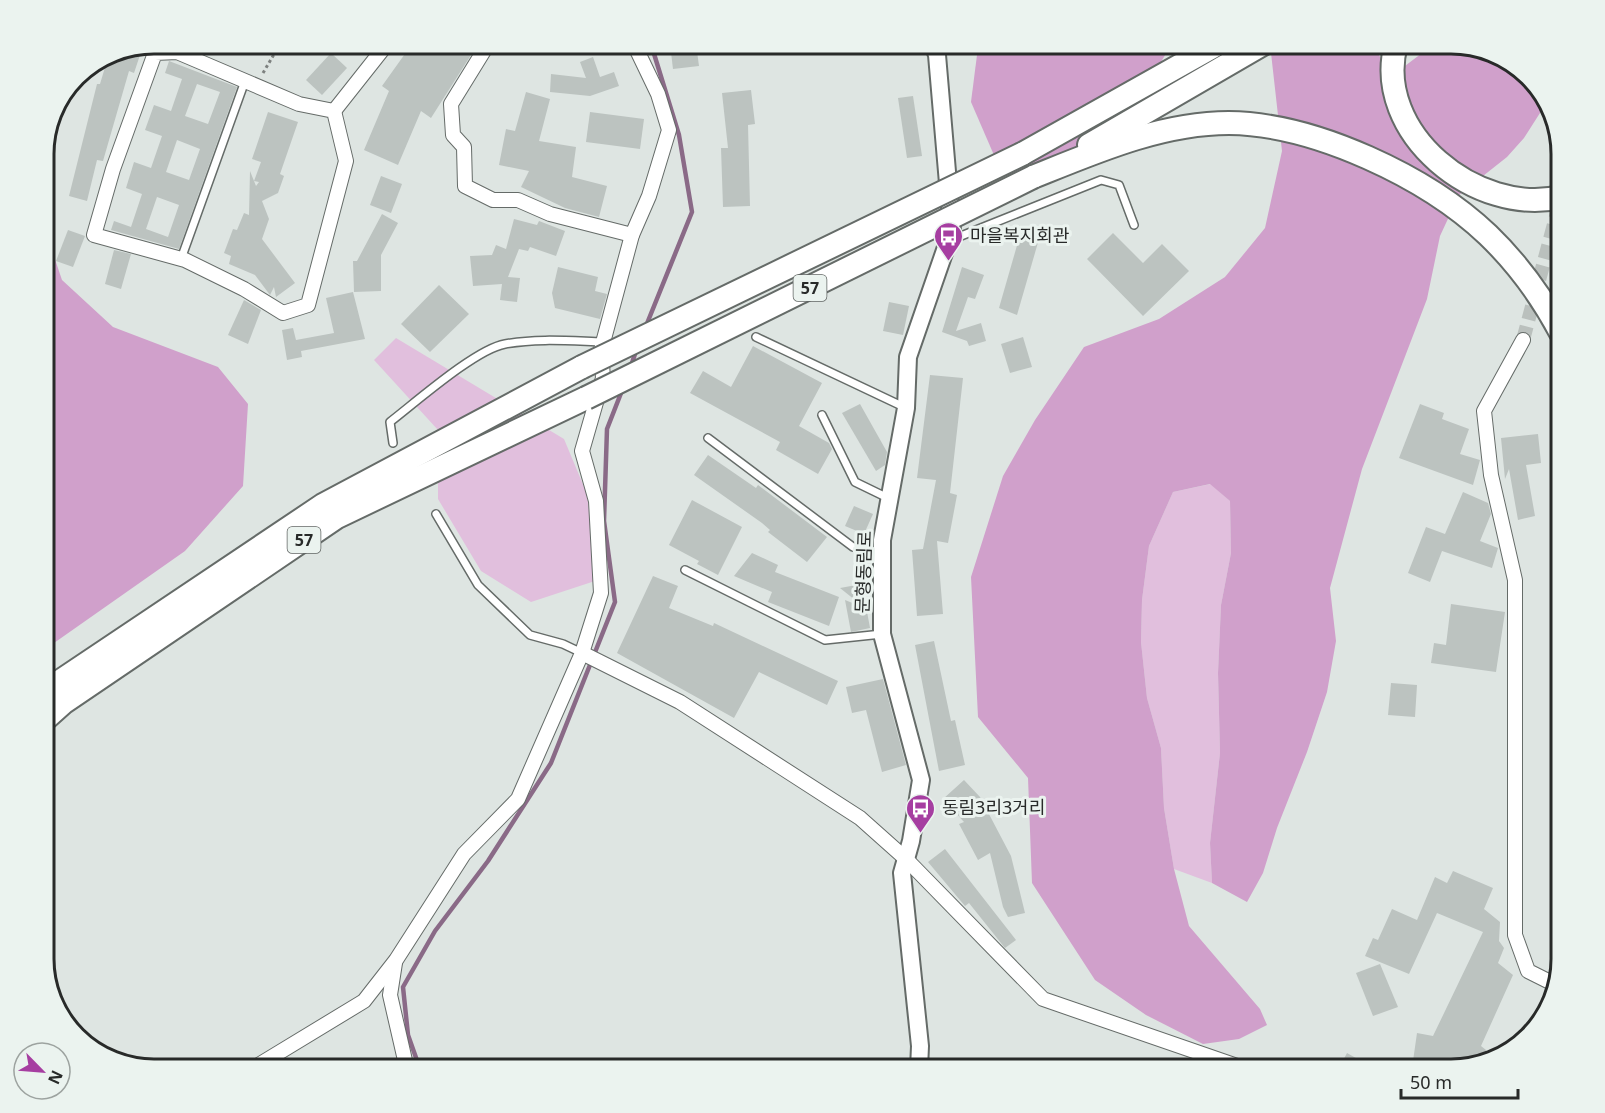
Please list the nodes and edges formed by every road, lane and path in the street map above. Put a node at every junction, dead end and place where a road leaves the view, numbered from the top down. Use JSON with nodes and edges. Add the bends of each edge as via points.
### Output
{"nodes":[{"id":1,"x":155,"y":54,"type":"edge"},
{"id":2,"x":182,"y":54,"type":"edge"},
{"id":3,"x":272,"y":54,"type":"edge"},
{"id":4,"x":379,"y":54,"type":"edge"},
{"id":5,"x":482,"y":54,"type":"edge"},
{"id":6,"x":639,"y":54,"type":"edge"},
{"id":7,"x":938,"y":54,"type":"edge"},
{"id":8,"x":1182,"y":54,"type":"edge"},
{"id":9,"x":1200,"y":54,"type":"edge"},
{"id":10,"x":1246,"y":54,"type":"edge"},
{"id":11,"x":1395,"y":54,"type":"edge"},
{"id":12,"x":250,"y":83,"type":"junction"},
{"id":13,"x":1106,"y":105,"type":"junction"},
{"id":14,"x":334,"y":111,"type":"junction"},
{"id":15,"x":1033,"y":177,"type":"junction"},
{"id":16,"x":1551,"y":198,"type":"edge"},
{"id":17,"x":1134,"y":225,"type":"dead end"},
{"id":18,"x":632,"y":235,"type":"junction"},
{"id":19,"x":949,"y":241,"type":"junction"},
{"id":20,"x":182,"y":259,"type":"junction"},
{"id":21,"x":1551,"y":313,"type":"edge"},
{"id":22,"x":756,"y":337,"type":"dead end"},
{"id":23,"x":1523,"y":340,"type":"tunnel mouth"},
{"id":24,"x":603,"y":342,"type":"junction"},
{"id":25,"x":906,"y":408,"type":"junction"},
{"id":26,"x":822,"y":415,"type":"dead end"},
{"id":27,"x":708,"y":438,"type":"dead end"},
{"id":28,"x":393,"y":443,"type":"dead end"},
{"id":29,"x":890,"y":499,"type":"junction"},
{"id":30,"x":436,"y":514,"type":"dead end"},
{"id":31,"x":882,"y":554,"type":"junction"},
{"id":32,"x":685,"y":570,"type":"dead end"},
{"id":33,"x":882,"y":634,"type":"junction"},
{"id":34,"x":582,"y":653,"type":"junction"},
{"id":35,"x":54,"y":685,"type":"edge"},
{"id":36,"x":54,"y":711,"type":"edge"},
{"id":37,"x":906,"y":859,"type":"junction"},
{"id":38,"x":396,"y":960,"type":"junction"},
{"id":39,"x":1548,"y":981,"type":"edge"},
{"id":40,"x":270,"y":1059,"type":"edge"},
{"id":41,"x":405,"y":1059,"type":"edge"},
{"id":42,"x":919,"y":1059,"type":"edge"},
{"id":43,"x":1215,"y":1059,"type":"edge"}],
"edges":[{"from":1,"to":20,"type":"street","via":[[94,235]]},
{"from":2,"to":12,"type":"street"},
{"from":3,"to":12,"type":"path"},
{"from":4,"to":14,"type":"street"},
{"from":5,"to":18,"type":"street","via":[[451,104],[453,135],[464,147],[465,186],[493,200],[518,200],[550,214]]},
{"from":6,"to":18,"type":"street","via":[[658,94],[669,130],[649,196]]},
{"from":7,"to":19,"type":"street","name":"문형동림로","via":[[952,230]]},
{"from":8,"to":13,"type":"highway"},
{"from":9,"to":13,"type":"highway","number":"57"},
{"from":10,"to":15,"type":"highway","number":"57"},
{"from":11,"to":16,"type":"highway","via":[[1391,83],[1412,133],[1431,154],[1454,174],[1496,196]]},
{"from":12,"to":14,"type":"street","via":[[299,104]]},
{"from":12,"to":20,"type":"lane"},
{"from":13,"to":35,"type":"highway","number":"57","bridge":true,"via":[[1022,154],[582,367],[323,505]]},
{"from":14,"to":20,"type":"street","via":[[346,161],[308,305],[283,313]]},
{"from":15,"to":21,"type":"highway","via":[[1102,150],[1195,126],[1230,123],[1306,135],[1381,165],[1457,211],[1488,235],[1519,268]]},
{"from":15,"to":36,"type":"highway","number":"57","bridge":true,"via":[[337,518]]},
{"from":17,"to":19,"type":"lane","via":[[1119,185],[1101,180]]},
{"from":18,"to":24,"type":"street"},
{"from":19,"to":25,"type":"street","name":"문형동림로","via":[[908,357]]},
{"from":22,"to":25,"type":"lane"},
{"from":23,"to":39,"type":"street","via":[[1484,411],[1491,475],[1515,580],[1515,935],[1528,971]]},
{"from":24,"to":28,"type":"lane","via":[[503,344],[466,363],[390,422]]},
{"from":24,"to":34,"type":"street","via":[[603,378],[582,451],[596,501],[601,593]]},
{"from":25,"to":29,"type":"street","name":"문형동림로"},
{"from":26,"to":29,"type":"lane","via":[[855,482]]},
{"from":27,"to":31,"type":"lane","via":[[853,547]]},
{"from":29,"to":31,"type":"street","name":"문형동림로"},
{"from":30,"to":34,"type":"lane","via":[[478,585],[530,635]]},
{"from":31,"to":33,"type":"street","name":"문형동림로"},
{"from":32,"to":33,"type":"lane","via":[[825,640]]},
{"from":33,"to":37,"type":"street","name":"문형동림로","via":[[921,780]]},
{"from":34,"to":37,"type":"street","via":[[680,702],[860,819]]},
{"from":34,"to":38,"type":"street","via":[[518,799],[464,854]]},
{"from":37,"to":42,"type":"street","name":"문형동림로","via":[[903,873]]},
{"from":37,"to":43,"type":"street","via":[[1043,999]]},
{"from":38,"to":40,"type":"street","via":[[364,1001]]},
{"from":38,"to":41,"type":"street","via":[[390,995]]}]}
